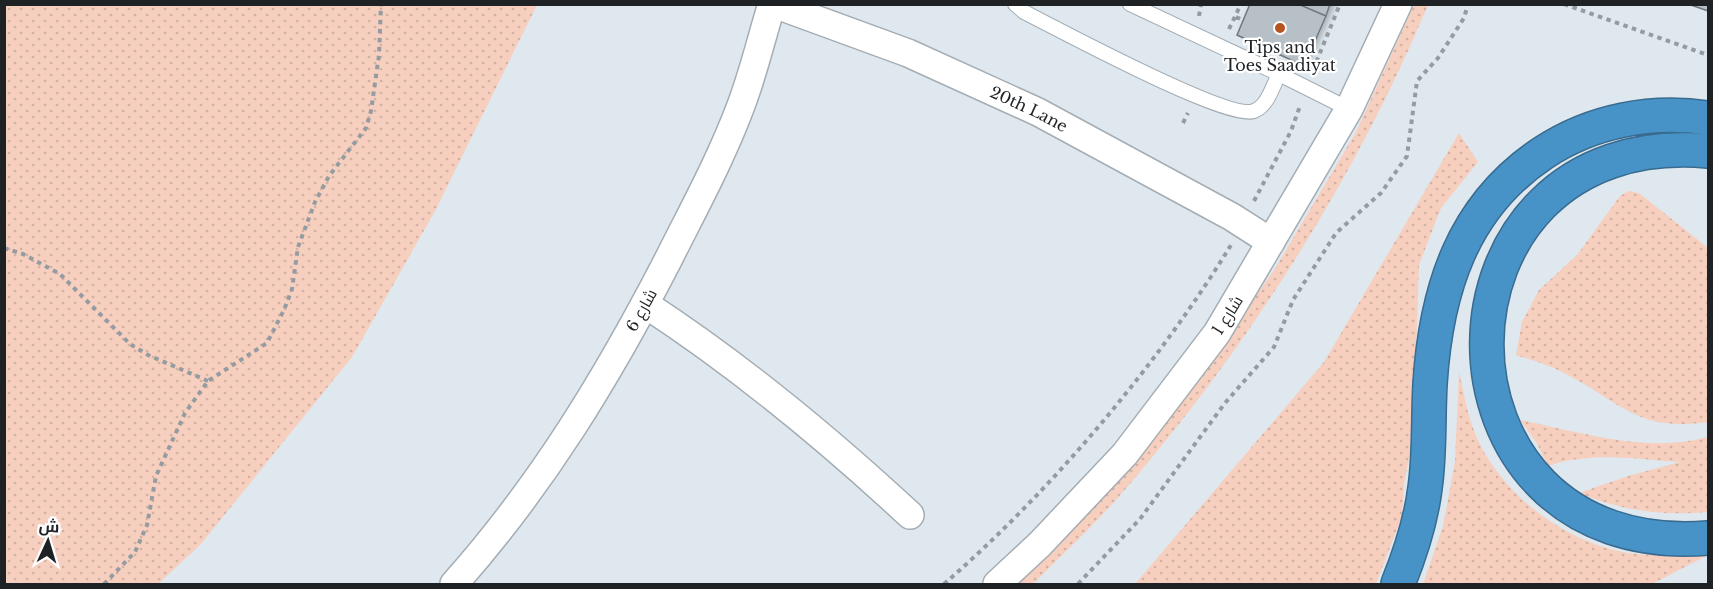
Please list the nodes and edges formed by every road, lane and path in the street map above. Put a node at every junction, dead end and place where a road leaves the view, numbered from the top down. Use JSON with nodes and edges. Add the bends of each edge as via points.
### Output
{"nodes":[{"id":1,"x":381,"y":4,"type":"edge"},
{"id":2,"x":773,"y":4,"type":"edge"},
{"id":3,"x":1015,"y":4,"type":"edge"},
{"id":4,"x":1130,"y":4,"type":"edge"},
{"id":5,"x":1201,"y":4,"type":"edge"},
{"id":6,"x":1241,"y":4,"type":"edge"},
{"id":7,"x":1340,"y":4,"type":"edge"},
{"id":8,"x":1398,"y":4,"type":"edge"},
{"id":9,"x":1468,"y":4,"type":"edge"},
{"id":10,"x":1564,"y":4,"type":"edge"},
{"id":11,"x":1236,"y":17,"type":"junction"},
{"id":12,"x":1199,"y":20,"type":"dead end"},
{"id":13,"x":1243,"y":20,"type":"dead end"},
{"id":14,"x":1221,"y":46,"type":"junction"},
{"id":15,"x":1708,"y":54,"type":"edge"},
{"id":16,"x":1279,"y":74,"type":"junction"},
{"id":17,"x":1307,"y":88,"type":"junction"},
{"id":18,"x":1349,"y":109,"type":"junction"},
{"id":19,"x":1708,"y":118,"type":"edge"},
{"id":20,"x":1708,"y":151,"type":"edge"},
{"id":21,"x":1244,"y":224,"type":"junction"},
{"id":22,"x":1271,"y":242,"type":"junction"},
{"id":23,"x":4,"y":248,"type":"edge"},
{"id":24,"x":645,"y":304,"type":"junction"},
{"id":25,"x":208,"y":381,"type":"junction"},
{"id":26,"x":910,"y":515,"type":"dead end"},
{"id":27,"x":1708,"y":538,"type":"edge"},
{"id":28,"x":465,"y":580,"type":"edge"},
{"id":29,"x":104,"y":585,"type":"edge"},
{"id":30,"x":944,"y":585,"type":"edge"},
{"id":31,"x":997,"y":585,"type":"edge"},
{"id":32,"x":1078,"y":585,"type":"edge"},
{"id":33,"x":1398,"y":585,"type":"edge"}],
"edges":[{"from":1,"to":25,"type":"path","via":[[380,55],[366,128],[329,176],[315,202],[298,247],[292,288],[284,310],[267,343]]},
{"from":2,"to":21,"type":"street","name":"20th Lane","via":[[908,52],[1028,107]]},
{"from":2,"to":24,"type":"street","name":"شارع 6","via":[[740,108],[706,186]]},
{"from":3,"to":16,"type":"lane","via":[[1024,12],[1197,96],[1238,111],[1261,107]]},
{"from":4,"to":14,"type":"lane"},
{"from":5,"to":12,"type":"path"},
{"from":6,"to":11,"type":"path"},
{"from":7,"to":17,"type":"path"},
{"from":8,"to":18,"type":"street","name":"شارع 1"},
{"from":9,"to":32,"type":"path","via":[[1464,18],[1438,58],[1416,81],[1407,156],[1381,193],[1336,233],[1293,300],[1274,347],[1226,403],[1140,519]]},
{"from":10,"to":15,"type":"path"},
{"from":11,"to":13,"type":"path"},
{"from":11,"to":14,"type":"path"},
{"from":14,"to":16,"type":"lane"},
{"from":16,"to":17,"type":"lane"},
{"from":17,"to":18,"type":"lane"},
{"from":17,"to":21,"type":"path","via":[[1291,131]]},
{"from":18,"to":22,"type":"street","name":"شارع 1"},
{"from":19,"to":33,"type":"highway","via":[[1658,114],[1578,134],[1530,161],[1473,224],[1458,251],[1440,313],[1430,382],[1425,490]]},
{"from":20,"to":27,"type":"highway","via":[[1664,149],[1617,159],[1554,195],[1521,231],[1498,273],[1490,299],[1485,349],[1492,398],[1511,443],[1541,482],[1605,525],[1656,539]]},
{"from":21,"to":22,"type":"street","name":"20th Lane"},
{"from":21,"to":30,"type":"path","via":[[1202,293],[1101,421]]},
{"from":22,"to":31,"type":"street","name":"شارع 1","via":[[1217,333],[1125,454]]},
{"from":23,"to":25,"type":"path","via":[[60,274],[130,344]]},
{"from":24,"to":26,"type":"street","via":[[756,382]]},
{"from":24,"to":28,"type":"street","name":"شارع 6","via":[[580,417]]},
{"from":25,"to":29,"type":"path","via":[[165,451],[147,525],[135,552]]}]}
